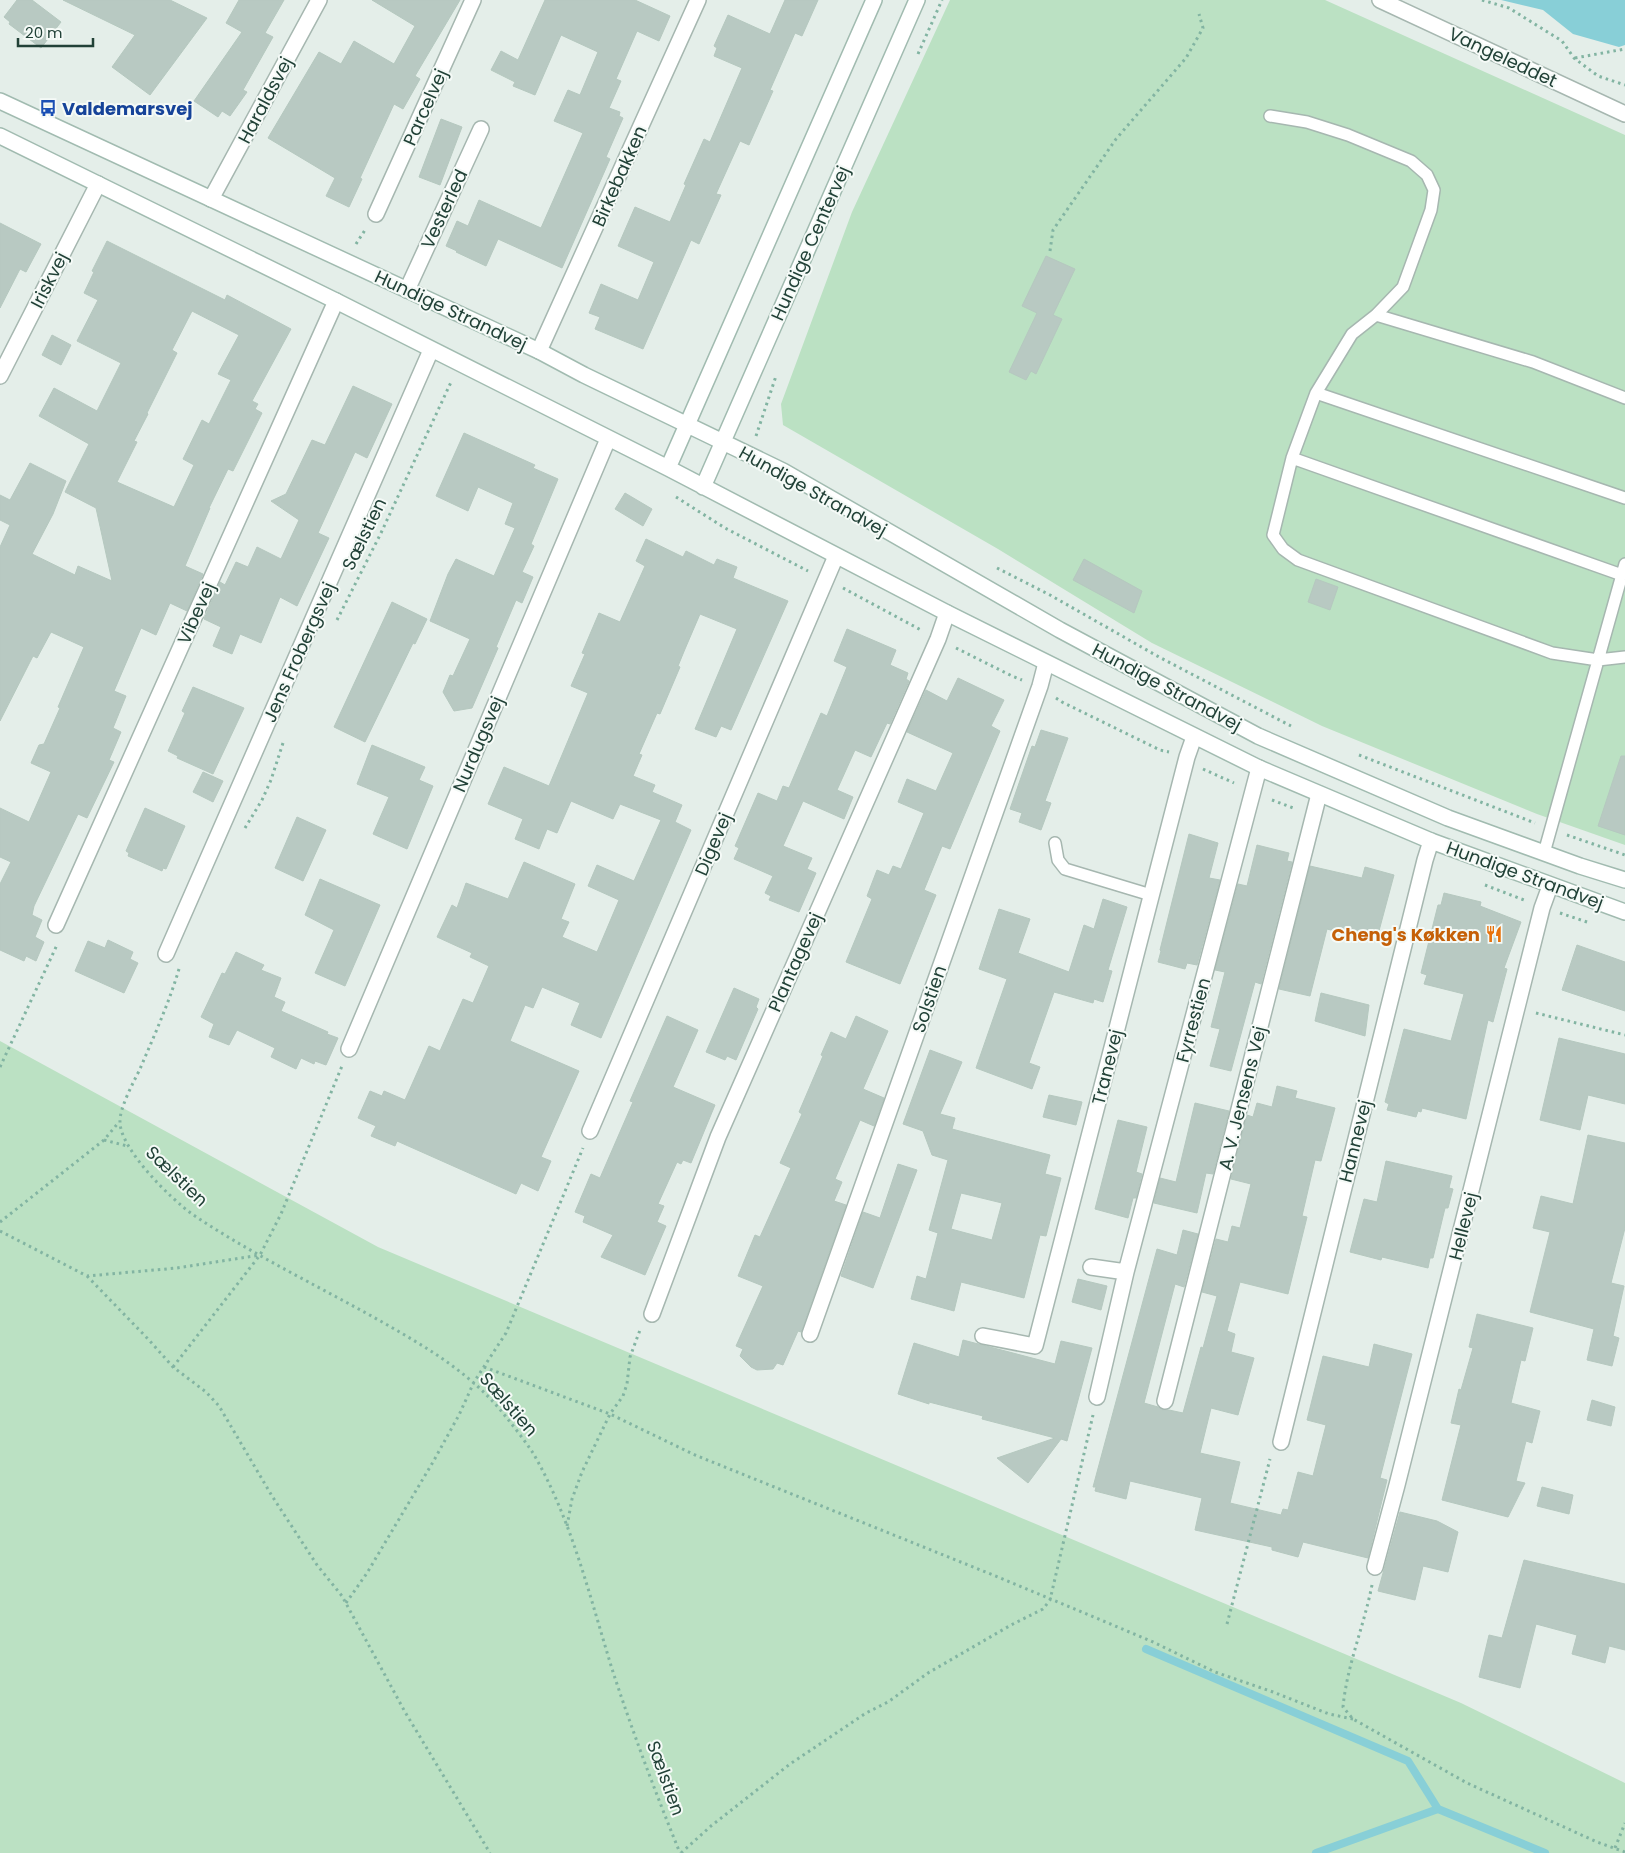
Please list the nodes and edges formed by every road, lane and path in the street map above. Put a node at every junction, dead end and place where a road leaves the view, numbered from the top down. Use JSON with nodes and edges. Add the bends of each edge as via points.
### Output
{"nodes":[{"id":1,"x":319,"y":0,"type":"edge"},
{"id":2,"x":473,"y":0,"type":"edge"},
{"id":3,"x":698,"y":0,"type":"edge"},
{"id":4,"x":874,"y":0,"type":"edge"},
{"id":5,"x":917,"y":0,"type":"edge"},
{"id":6,"x":1380,"y":0,"type":"edge"},
{"id":7,"x":1482,"y":0,"type":"edge"},
{"id":8,"x":1199,"y":14,"type":"dead end"},
{"id":9,"x":1625,"y":49,"type":"edge"},
{"id":10,"x":1574,"y":58,"type":"junction"},
{"id":11,"x":1625,"y":85,"type":"edge"},
{"id":12,"x":0,"y":101,"type":"edge"},
{"id":13,"x":1625,"y":114,"type":"edge"},
{"id":14,"x":1270,"y":116,"type":"dead end"},
{"id":15,"x":481,"y":129,"type":"dead end"},
{"id":16,"x":0,"y":136,"type":"edge"},
{"id":17,"x":98,"y":184,"type":"junction"},
{"id":18,"x":211,"y":199,"type":"junction"},
{"id":19,"x":376,"y":214,"type":"joint"},
{"id":20,"x":1050,"y":251,"type":"dead end"},
{"id":21,"x":344,"y":261,"type":"junction"},
{"id":22,"x":408,"y":290,"type":"junction"},
{"id":23,"x":336,"y":301,"type":"junction"},
{"id":24,"x":1376,"y":314,"type":"junction"},
{"id":25,"x":431,"y":350,"type":"junction"},
{"id":26,"x":539,"y":351,"type":"junction"},
{"id":27,"x":459,"y":364,"type":"junction"},
{"id":28,"x":0,"y":376,"type":"edge"},
{"id":29,"x":1316,"y":393,"type":"junction"},
{"id":30,"x":1625,"y":398,"type":"edge"},
{"id":31,"x":688,"y":424,"type":"junction"},
{"id":32,"x":756,"y":437,"type":"dead end"},
{"id":33,"x":608,"y":439,"type":"junction"},
{"id":34,"x":760,"y":439,"type":"dead end"},
{"id":35,"x":722,"y":442,"type":"junction"},
{"id":36,"x":1292,"y":458,"type":"junction"},
{"id":37,"x":668,"y":468,"type":"junction"},
{"id":38,"x":703,"y":487,"type":"junction"},
{"id":39,"x":1625,"y":498,"type":"edge"},
{"id":40,"x":716,"y":523,"type":"dead end"},
{"id":41,"x":836,"y":556,"type":"junction"},
{"id":42,"x":990,"y":564,"type":"dead end"},
{"id":43,"x":1624,"y":570,"type":"edge"},
{"id":44,"x":826,"y":580,"type":"junction"},
{"id":45,"x":947,"y":613,"type":"junction"},
{"id":46,"x":337,"y":621,"type":"dead end"},
{"id":47,"x":1625,"y":658,"type":"edge"},
{"id":48,"x":1598,"y":660,"type":"junction"},
{"id":49,"x":1046,"y":663,"type":"junction"},
{"id":50,"x":1300,"y":730,"type":"dead end"},
{"id":51,"x":285,"y":735,"type":"dead end"},
{"id":52,"x":1194,"y":737,"type":"junction"},
{"id":53,"x":1352,"y":752,"type":"dead end"},
{"id":54,"x":1259,"y":768,"type":"junction"},
{"id":55,"x":1319,"y":794,"type":"junction"},
{"id":56,"x":1551,"y":829,"type":"junction"},
{"id":57,"x":242,"y":833,"type":"dead end"},
{"id":58,"x":1432,"y":841,"type":"junction"},
{"id":59,"x":1055,"y":843,"type":"dead end"},
{"id":60,"x":1544,"y":853,"type":"junction"},
{"id":61,"x":1625,"y":855,"type":"edge"},
{"id":62,"x":1625,"y":880,"type":"edge"},
{"id":63,"x":1550,"y":886,"type":"junction"},
{"id":64,"x":1151,"y":895,"type":"junction"},
{"id":65,"x":1625,"y":912,"type":"edge"},
{"id":66,"x":56,"y":925,"type":"joint"},
{"id":67,"x":166,"y":954,"type":"dead end"},
{"id":68,"x":181,"y":962,"type":"dead end"},
{"id":69,"x":1517,"y":1009,"type":"junction"},
{"id":70,"x":1625,"y":1035,"type":"edge"},
{"id":71,"x":349,"y":1049,"type":"joint"},
{"id":72,"x":0,"y":1066,"type":"edge"},
{"id":73,"x":120,"y":1122,"type":"junction"},
{"id":74,"x":590,"y":1131,"type":"joint"},
{"id":75,"x":104,"y":1140,"type":"junction"},
{"id":76,"x":128,"y":1147,"type":"junction"},
{"id":77,"x":0,"y":1222,"type":"edge"},
{"id":78,"x":0,"y":1232,"type":"edge"},
{"id":79,"x":260,"y":1255,"type":"junction"},
{"id":80,"x":1091,"y":1267,"type":"dead end"},
{"id":81,"x":1126,"y":1272,"type":"junction"},
{"id":82,"x":87,"y":1276,"type":"junction"},
{"id":83,"x":652,"y":1314,"type":"joint"},
{"id":84,"x":810,"y":1334,"type":"dead end"},
{"id":85,"x":983,"y":1336,"type":"dead end"},
{"id":86,"x":172,"y":1367,"type":"junction"},
{"id":87,"x":484,"y":1367,"type":"junction"},
{"id":88,"x":474,"y":1382,"type":"junction"},
{"id":89,"x":1097,"y":1397,"type":"joint"},
{"id":90,"x":1165,"y":1401,"type":"dead end"},
{"id":91,"x":610,"y":1414,"type":"junction"},
{"id":92,"x":1281,"y":1442,"type":"joint"},
{"id":93,"x":567,"y":1526,"type":"junction"},
{"id":94,"x":1375,"y":1567,"type":"joint"},
{"id":95,"x":1050,"y":1600,"type":"junction"},
{"id":96,"x":346,"y":1603,"type":"junction"},
{"id":97,"x":1227,"y":1624,"type":"dead end"},
{"id":98,"x":1353,"y":1719,"type":"junction"},
{"id":99,"x":1625,"y":1823,"type":"edge"},
{"id":100,"x":1615,"y":1848,"type":"junction"},
{"id":101,"x":1625,"y":1852,"type":"edge"},
{"id":102,"x":490,"y":1853,"type":"edge"},
{"id":103,"x":681,"y":1853,"type":"edge"}],
"edges":[{"from":1,"to":18,"type":"street","name":"Haraldsvej"},
{"from":2,"to":19,"type":"street","name":"Parcelvej"},
{"from":3,"to":26,"type":"street","name":"Birkebakken"},
{"from":4,"to":31,"type":"street"},
{"from":5,"to":35,"type":"street","name":"Hundige Centervej"},
{"from":6,"to":13,"type":"street","name":"Vangeleddet"},
{"from":7,"to":10,"type":"path","via":[[1509,8],[1548,32],[1562,41]]},
{"from":8,"to":20,"type":"path","via":[[1203,28],[1186,58],[1116,139],[1053,230]]},
{"from":9,"to":10,"type":"path"},
{"from":10,"to":11,"type":"path","via":[[1598,76]]},
{"from":12,"to":18,"type":"street","name":"Hundige Strandvej"},
{"from":14,"to":24,"type":"lane","via":[[1307,122],[1348,135],[1411,160],[1427,175],[1434,190],[1431,210],[1403,287]]},
{"from":15,"to":22,"type":"street","name":"Vesterled"},
{"from":16,"to":17,"type":"street","name":"Hundige Strandvej"},
{"from":17,"to":23,"type":"street","name":"Hundige Strandvej"},
{"from":17,"to":28,"type":"street","name":"Iriskvej"},
{"from":18,"to":21,"type":"street","name":"Hundige Strandvej"},
{"from":19,"to":21,"type":"path"},
{"from":21,"to":22,"type":"street","name":"Hundige Strandvej"},
{"from":22,"to":26,"type":"street","name":"Hundige Strandvej"},
{"from":23,"to":25,"type":"street","name":"Hundige Strandvej"},
{"from":23,"to":66,"type":"street","name":"Vibevej"},
{"from":24,"to":29,"type":"lane","via":[[1352,334]]},
{"from":24,"to":30,"type":"lane","via":[[1533,362]]},
{"from":25,"to":27,"type":"street","name":"Hundige Strandvej"},
{"from":25,"to":67,"type":"street","name":"Jens Frobergsvej"},
{"from":26,"to":31,"type":"street","name":"Hundige Strandvej"},
{"from":27,"to":33,"type":"street","name":"Hundige Strandvej"},
{"from":27,"to":46,"type":"path","name":"Sælstien"},
{"from":29,"to":36,"type":"lane"},
{"from":29,"to":39,"type":"lane"},
{"from":31,"to":35,"type":"street","name":"Hundige Strandvej"},
{"from":31,"to":37,"type":"street"},
{"from":32,"to":34,"type":"path"},
{"from":33,"to":37,"type":"street","name":"Hundige Strandvej"},
{"from":33,"to":71,"type":"street","name":"Nurdugsvej"},
{"from":35,"to":38,"type":"street","name":"Hundige Centervej"},
{"from":35,"to":60,"type":"street","name":"Hundige Strandvej","via":[[783,471],[1053,626],[1258,736],[1448,818]]},
{"from":36,"to":43,"type":"lane"},
{"from":36,"to":48,"type":"lane","via":[[1273,534],[1283,549],[1298,560],[1552,653]]},
{"from":37,"to":38,"type":"street","name":"Hundige Strandvej"},
{"from":38,"to":41,"type":"street","name":"Hundige Strandvej"},
{"from":40,"to":44,"type":"path"},
{"from":41,"to":44,"type":"street","name":"Digevej"},
{"from":41,"to":45,"type":"street","name":"Hundige Strandvej"},
{"from":42,"to":50,"type":"path"},
{"from":43,"to":48,"type":"lane"},
{"from":44,"to":74,"type":"street","name":"Digevej"},
{"from":45,"to":49,"type":"street","name":"Hundige Strandvej"},
{"from":45,"to":83,"type":"street","name":"Plantagevej","via":[[718,1138]]},
{"from":47,"to":48,"type":"lane"},
{"from":48,"to":56,"type":"lane"},
{"from":49,"to":52,"type":"street","name":"Hundige Strandvej"},
{"from":49,"to":84,"type":"street","name":"Solstien"},
{"from":51,"to":57,"type":"path","via":[[271,780]]},
{"from":52,"to":54,"type":"street","name":"Hundige Strandvej"},
{"from":52,"to":64,"type":"street","name":"Tranevej"},
{"from":53,"to":56,"type":"path"},
{"from":54,"to":55,"type":"street","name":"Hundige Strandvej"},
{"from":54,"to":81,"type":"street","name":"Fyrrestien"},
{"from":55,"to":58,"type":"street","name":"Hundige Strandvej"},
{"from":55,"to":90,"type":"street","name":"A. V. Jensens Vej"},
{"from":56,"to":60,"type":"lane"},
{"from":56,"to":61,"type":"path"},
{"from":58,"to":63,"type":"street","name":"Hundige Strandvej"},
{"from":58,"to":92,"type":"street","name":"Hannevej"},
{"from":59,"to":64,"type":"lane","via":[[1058,860],[1065,869]]},
{"from":60,"to":62,"type":"street","name":"Hundige Strandvej"},
{"from":63,"to":65,"type":"street","name":"Hundige Strandvej"},
{"from":63,"to":69,"type":"street","name":"Hellevej"},
{"from":64,"to":85,"type":"street","name":"Tranevej","via":[[1035,1346]]},
{"from":66,"to":72,"type":"path","via":[[58,943]]},
{"from":68,"to":73,"type":"path","via":[[166,1008],[125,1101]]},
{"from":69,"to":70,"type":"path"},
{"from":69,"to":94,"type":"street","name":"Hellevej"},
{"from":71,"to":79,"type":"path","via":[[281,1214]]},
{"from":73,"to":75,"type":"path"},
{"from":73,"to":76,"type":"path","name":"Sælstien"},
{"from":74,"to":87,"type":"path","via":[[506,1333]]},
{"from":75,"to":76,"type":"path"},
{"from":75,"to":77,"type":"path"},
{"from":76,"to":79,"type":"path","name":"Sælstien","via":[[150,1174],[190,1212]]},
{"from":78,"to":82,"type":"path"},
{"from":79,"to":82,"type":"path","via":[[177,1268]]},
{"from":79,"to":86,"type":"path"},
{"from":79,"to":88,"type":"path","name":"Sælstien","via":[[388,1326]]},
{"from":80,"to":81,"type":"street"},
{"from":81,"to":89,"type":"street","name":"Fyrrestien"},
{"from":82,"to":86,"type":"path"},
{"from":83,"to":91,"type":"path","via":[[634,1343],[623,1396]]},
{"from":86,"to":96,"type":"path","via":[[219,1406],[272,1496]]},
{"from":87,"to":88,"type":"path"},
{"from":87,"to":91,"type":"path"},
{"from":88,"to":93,"type":"path","name":"Sælstien","via":[[504,1414],[532,1452]]},
{"from":88,"to":96,"type":"path","via":[[433,1462]]},
{"from":89,"to":95,"type":"path"},
{"from":91,"to":93,"type":"path","via":[[572,1499]]},
{"from":91,"to":95,"type":"path","via":[[695,1455]]},
{"from":92,"to":97,"type":"path","via":[[1269,1461]]},
{"from":93,"to":103,"type":"path","name":"Sælstien","via":[[614,1676]]},
{"from":94,"to":98,"type":"path","via":[[1367,1613],[1345,1685],[1343,1707]]},
{"from":95,"to":98,"type":"path","via":[[1215,1672],[1329,1714]]},
{"from":95,"to":103,"type":"path","via":[[1043,1609],[941,1665],[790,1764]]},
{"from":96,"to":102,"type":"path","via":[[405,1712]]},
{"from":98,"to":100,"type":"path","via":[[1467,1783]]},
{"from":99,"to":100,"type":"path"},
{"from":100,"to":101,"type":"path"}]}
